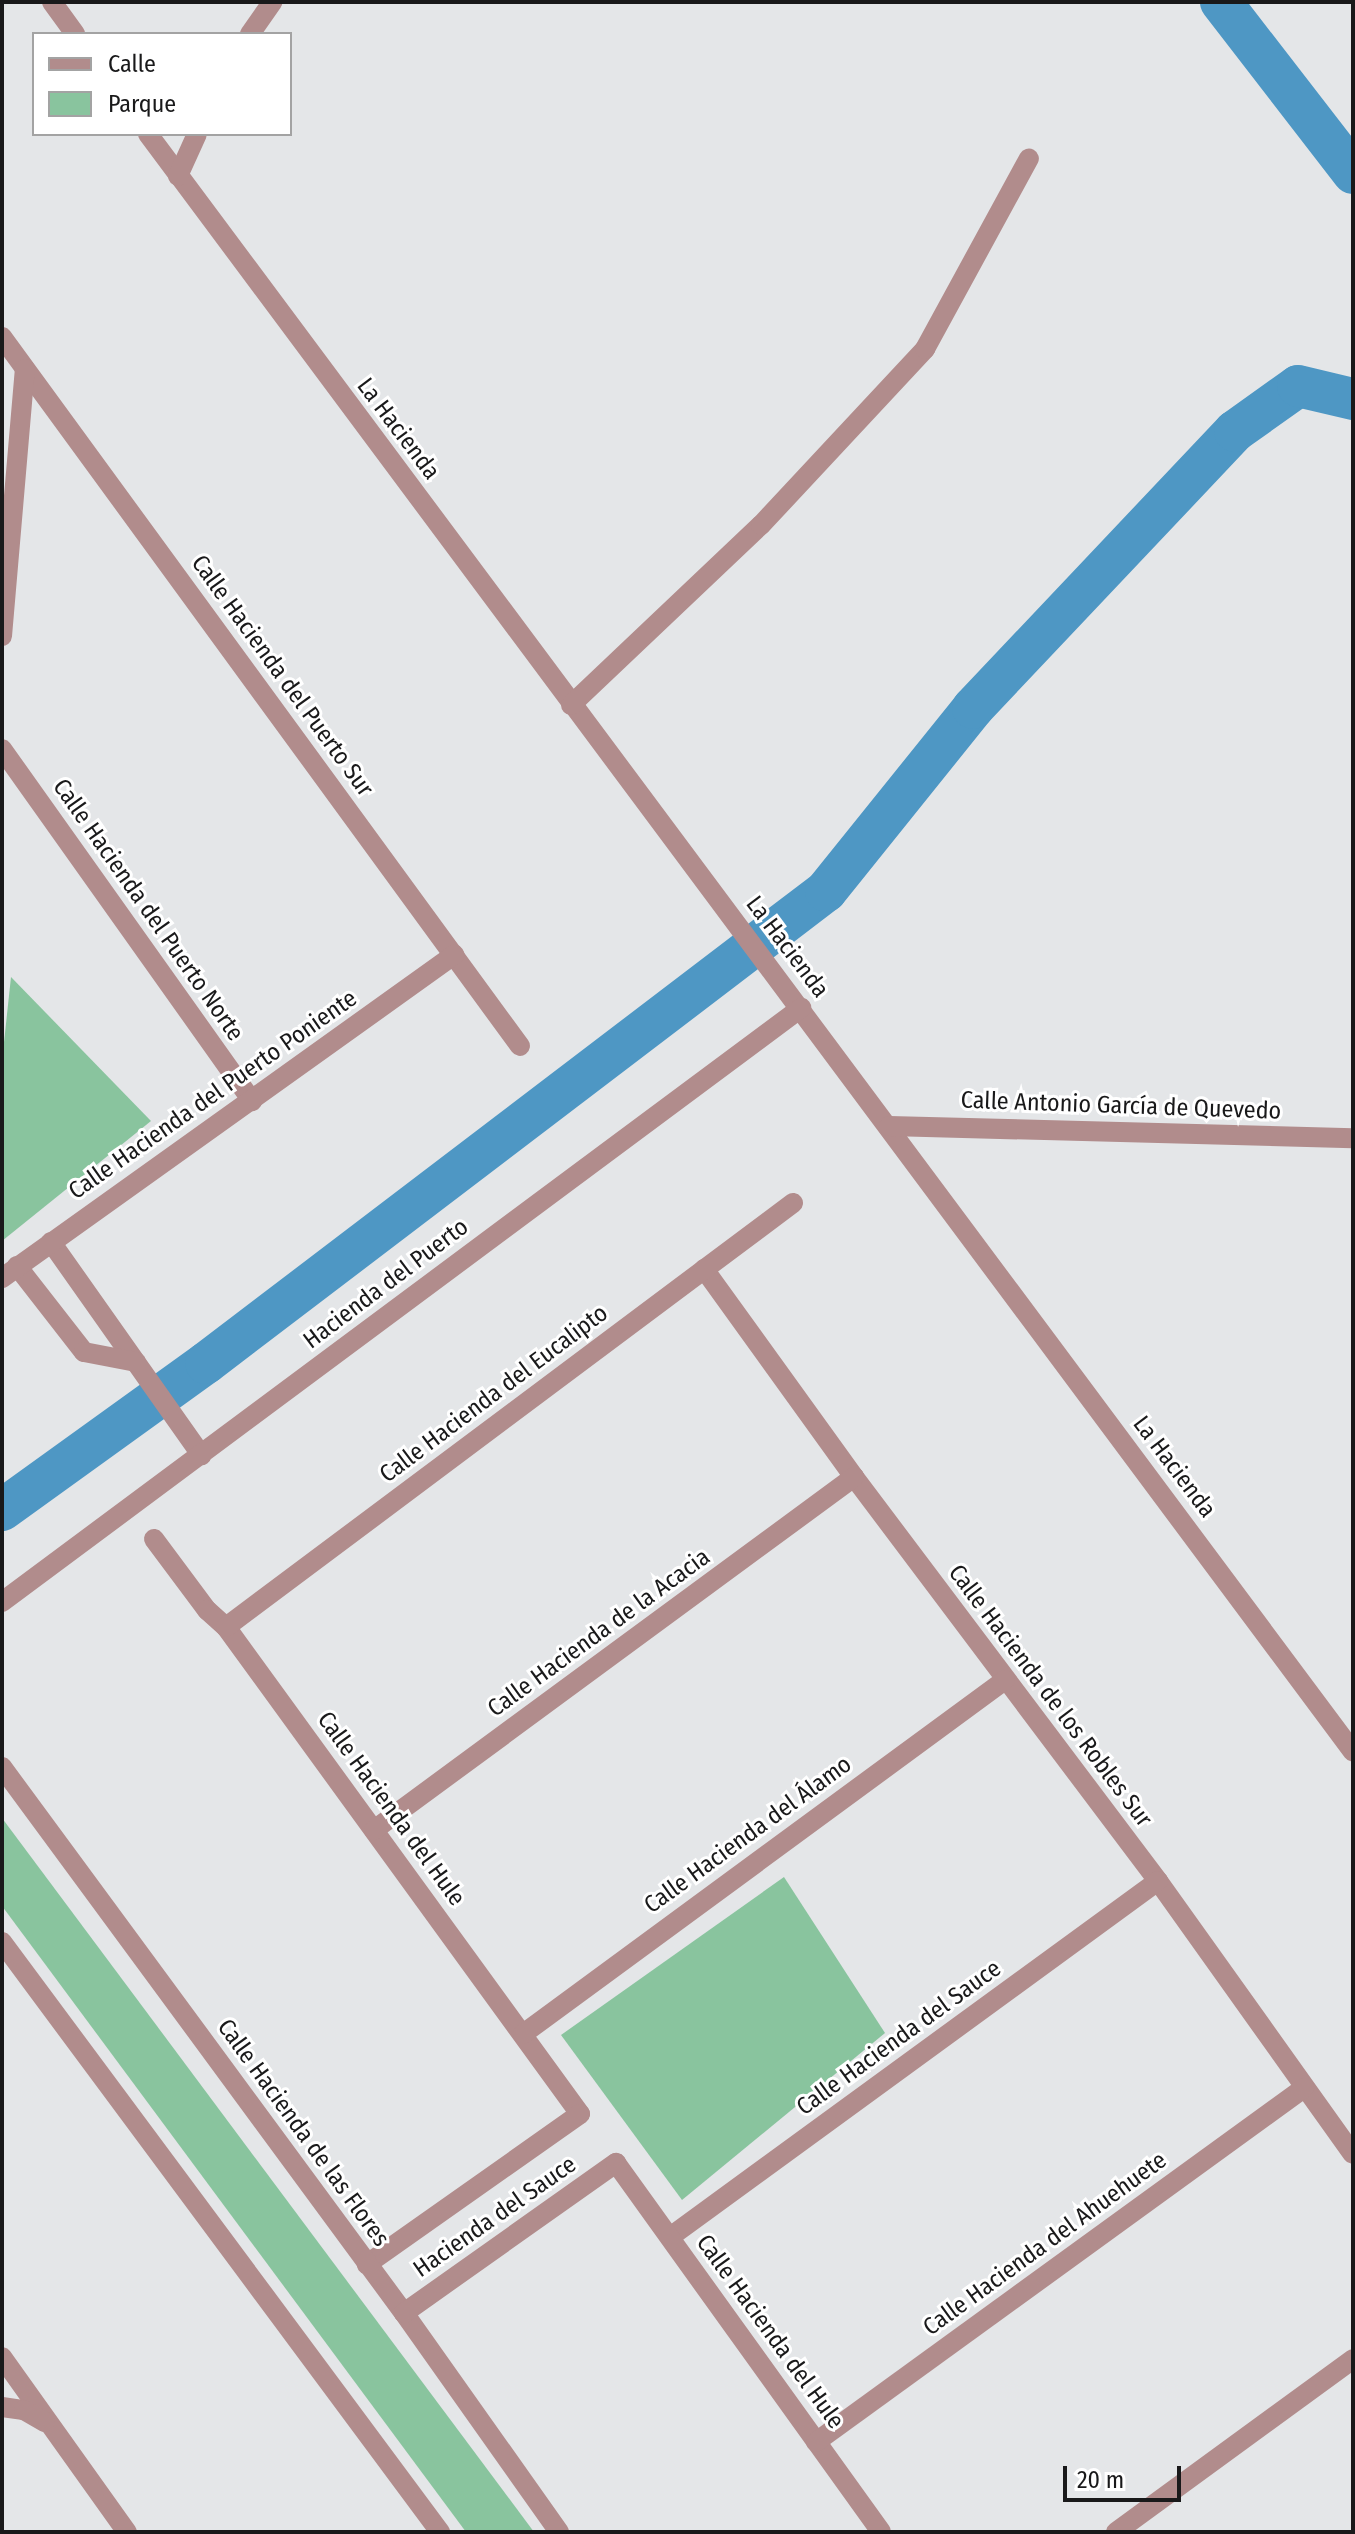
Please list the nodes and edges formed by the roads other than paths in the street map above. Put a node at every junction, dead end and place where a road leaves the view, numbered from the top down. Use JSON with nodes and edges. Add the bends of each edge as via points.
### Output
{"nodes":[{"id":1,"x":52,"y":2,"type":"edge"},
{"id":2,"x":272,"y":2,"type":"edge"},
{"id":3,"x":74,"y":32,"type":"edge"},
{"id":4,"x":251,"y":32,"type":"edge"},
{"id":5,"x":149,"y":136,"type":"edge"},
{"id":6,"x":196,"y":136,"type":"edge"},
{"id":7,"x":1029,"y":158,"type":"dead end"},
{"id":8,"x":178,"y":176,"type":"junction"},
{"id":9,"x":2,"y":337,"type":"edge"},
{"id":10,"x":25,"y":369,"type":"junction"},
{"id":11,"x":2,"y":636,"type":"edge"},
{"id":12,"x":571,"y":705,"type":"junction"},
{"id":13,"x":2,"y":749,"type":"edge"},
{"id":14,"x":454,"y":955,"type":"junction"},
{"id":15,"x":799,"y":1006,"type":"junction"},
{"id":16,"x":520,"y":1046,"type":"dead end"},
{"id":17,"x":252,"y":1101,"type":"junction"},
{"id":18,"x":889,"y":1126,"type":"junction"},
{"id":19,"x":1353,"y":1138,"type":"edge"},
{"id":20,"x":793,"y":1203,"type":"dead end"},
{"id":21,"x":51,"y":1242,"type":"junction"},
{"id":22,"x":704,"y":1269,"type":"junction"},
{"id":23,"x":10,"y":1272,"type":"edge"},
{"id":24,"x":136,"y":1362,"type":"junction"},
{"id":25,"x":201,"y":1455,"type":"junction"},
{"id":26,"x":854,"y":1477,"type":"junction"},
{"id":27,"x":154,"y":1539,"type":"dead end"},
{"id":28,"x":2,"y":1602,"type":"edge"},
{"id":29,"x":226,"y":1627,"type":"junction"},
{"id":30,"x":1005,"y":1680,"type":"junction"},
{"id":31,"x":1353,"y":1752,"type":"edge"},
{"id":32,"x":2,"y":1767,"type":"edge"},
{"id":33,"x":374,"y":1830,"type":"junction"},
{"id":34,"x":1158,"y":1881,"type":"junction"},
{"id":35,"x":2,"y":1942,"type":"edge"},
{"id":36,"x":523,"y":2034,"type":"junction"},
{"id":37,"x":1304,"y":2088,"type":"junction"},
{"id":38,"x":1353,"y":2154,"type":"edge"},
{"id":39,"x":616,"y":2163,"type":"joint"},
{"id":40,"x":670,"y":2237,"type":"junction"},
{"id":41,"x":367,"y":2264,"type":"junction"},
{"id":42,"x":404,"y":2313,"type":"junction"},
{"id":43,"x":2,"y":2357,"type":"edge"},
{"id":44,"x":1353,"y":2359,"type":"edge"},
{"id":45,"x":2,"y":2407,"type":"edge"},
{"id":46,"x":54,"y":2430,"type":"junction"},
{"id":47,"x":816,"y":2442,"type":"junction"},
{"id":48,"x":127,"y":2532,"type":"edge"},
{"id":49,"x":440,"y":2532,"type":"edge"},
{"id":50,"x":559,"y":2532,"type":"edge"},
{"id":51,"x":881,"y":2532,"type":"edge"},
{"id":52,"x":1116,"y":2532,"type":"edge"}],
"edges":[{"from":1,"to":3,"type":"street"},
{"from":2,"to":4,"type":"street"},
{"from":5,"to":8,"type":"street","name":"La Hacienda"},
{"from":6,"to":8,"type":"street"},
{"from":7,"to":12,"type":"street","via":[[925,349],[761,525]]},
{"from":8,"to":12,"type":"street","name":"La Hacienda"},
{"from":9,"to":10,"type":"street","name":"Calle Hacienda del Puerto Sur"},
{"from":10,"to":11,"type":"street"},
{"from":10,"to":14,"type":"street","name":"Calle Hacienda del Puerto Sur"},
{"from":12,"to":15,"type":"street","name":"La Hacienda"},
{"from":13,"to":17,"type":"street","name":"Calle Hacienda del Puerto Norte"},
{"from":14,"to":16,"type":"street","name":"Calle Hacienda del Puerto Sur"},
{"from":14,"to":17,"type":"street","name":"Calle Hacienda del Puerto Poniente"},
{"from":15,"to":18,"type":"street","name":"La Hacienda"},
{"from":15,"to":25,"type":"street","name":"Hacienda del Puerto"},
{"from":17,"to":21,"type":"street","name":"Calle Hacienda del Puerto Poniente"},
{"from":18,"to":19,"type":"street","name":"Calle Antonio García de Quevedo"},
{"from":18,"to":31,"type":"street","name":"La Hacienda"},
{"from":20,"to":22,"type":"street","name":"Calle Hacienda del Eucalipto"},
{"from":21,"to":23,"type":"street","name":"Calle Hacienda del Puerto Poniente"},
{"from":21,"to":24,"type":"street"},
{"from":22,"to":26,"type":"street","name":"Calle Hacienda de los Robles Sur"},
{"from":22,"to":29,"type":"street","name":"Calle Hacienda del Eucalipto"},
{"from":23,"to":24,"type":"street","via":[[84,1352]]},
{"from":24,"to":25,"type":"street"},
{"from":25,"to":28,"type":"street","name":"Hacienda del Puerto"},
{"from":26,"to":30,"type":"street","name":"Calle Hacienda de los Robles Sur"},
{"from":26,"to":33,"type":"street","name":"Calle Hacienda de la Acacia"},
{"from":27,"to":29,"type":"street","name":"Calle Hacienda del Hule"},
{"from":29,"to":33,"type":"street","name":"Calle Hacienda del Hule"},
{"from":30,"to":34,"type":"street","name":"Calle Hacienda de los Robles Sur"},
{"from":30,"to":36,"type":"street","name":"Calle Hacienda del Álamo"},
{"from":32,"to":41,"type":"street","name":"Calle Hacienda de las Flores"},
{"from":33,"to":36,"type":"street","name":"Calle Hacienda del Hule"},
{"from":34,"to":37,"type":"street","name":"Calle Hacienda de los Robles Sur"},
{"from":34,"to":40,"type":"street","name":"Calle Hacienda del Sauce"},
{"from":35,"to":49,"type":"street"},
{"from":36,"to":41,"type":"street","name":"Calle Hacienda del Hule","via":[[580,2114]]},
{"from":37,"to":38,"type":"street","name":"Calle Hacienda de los Robles Sur"},
{"from":37,"to":47,"type":"street","name":"Calle Hacienda del Ahuehuete"},
{"from":39,"to":40,"type":"street","name":"Calle Hacienda del Hule"},
{"from":39,"to":42,"type":"street","name":"Hacienda del Sauce"},
{"from":40,"to":47,"type":"street","name":"Calle Hacienda del Hule"},
{"from":41,"to":42,"type":"street","name":"Calle Hacienda de las Flores"},
{"from":42,"to":50,"type":"street","name":"Calle Hacienda de las Flores"},
{"from":43,"to":46,"type":"street"},
{"from":44,"to":52,"type":"street"},
{"from":45,"to":46,"type":"street","via":[[24,2410]]},
{"from":46,"to":48,"type":"street"},
{"from":47,"to":51,"type":"street","name":"Calle Hacienda del Hule"}]}
